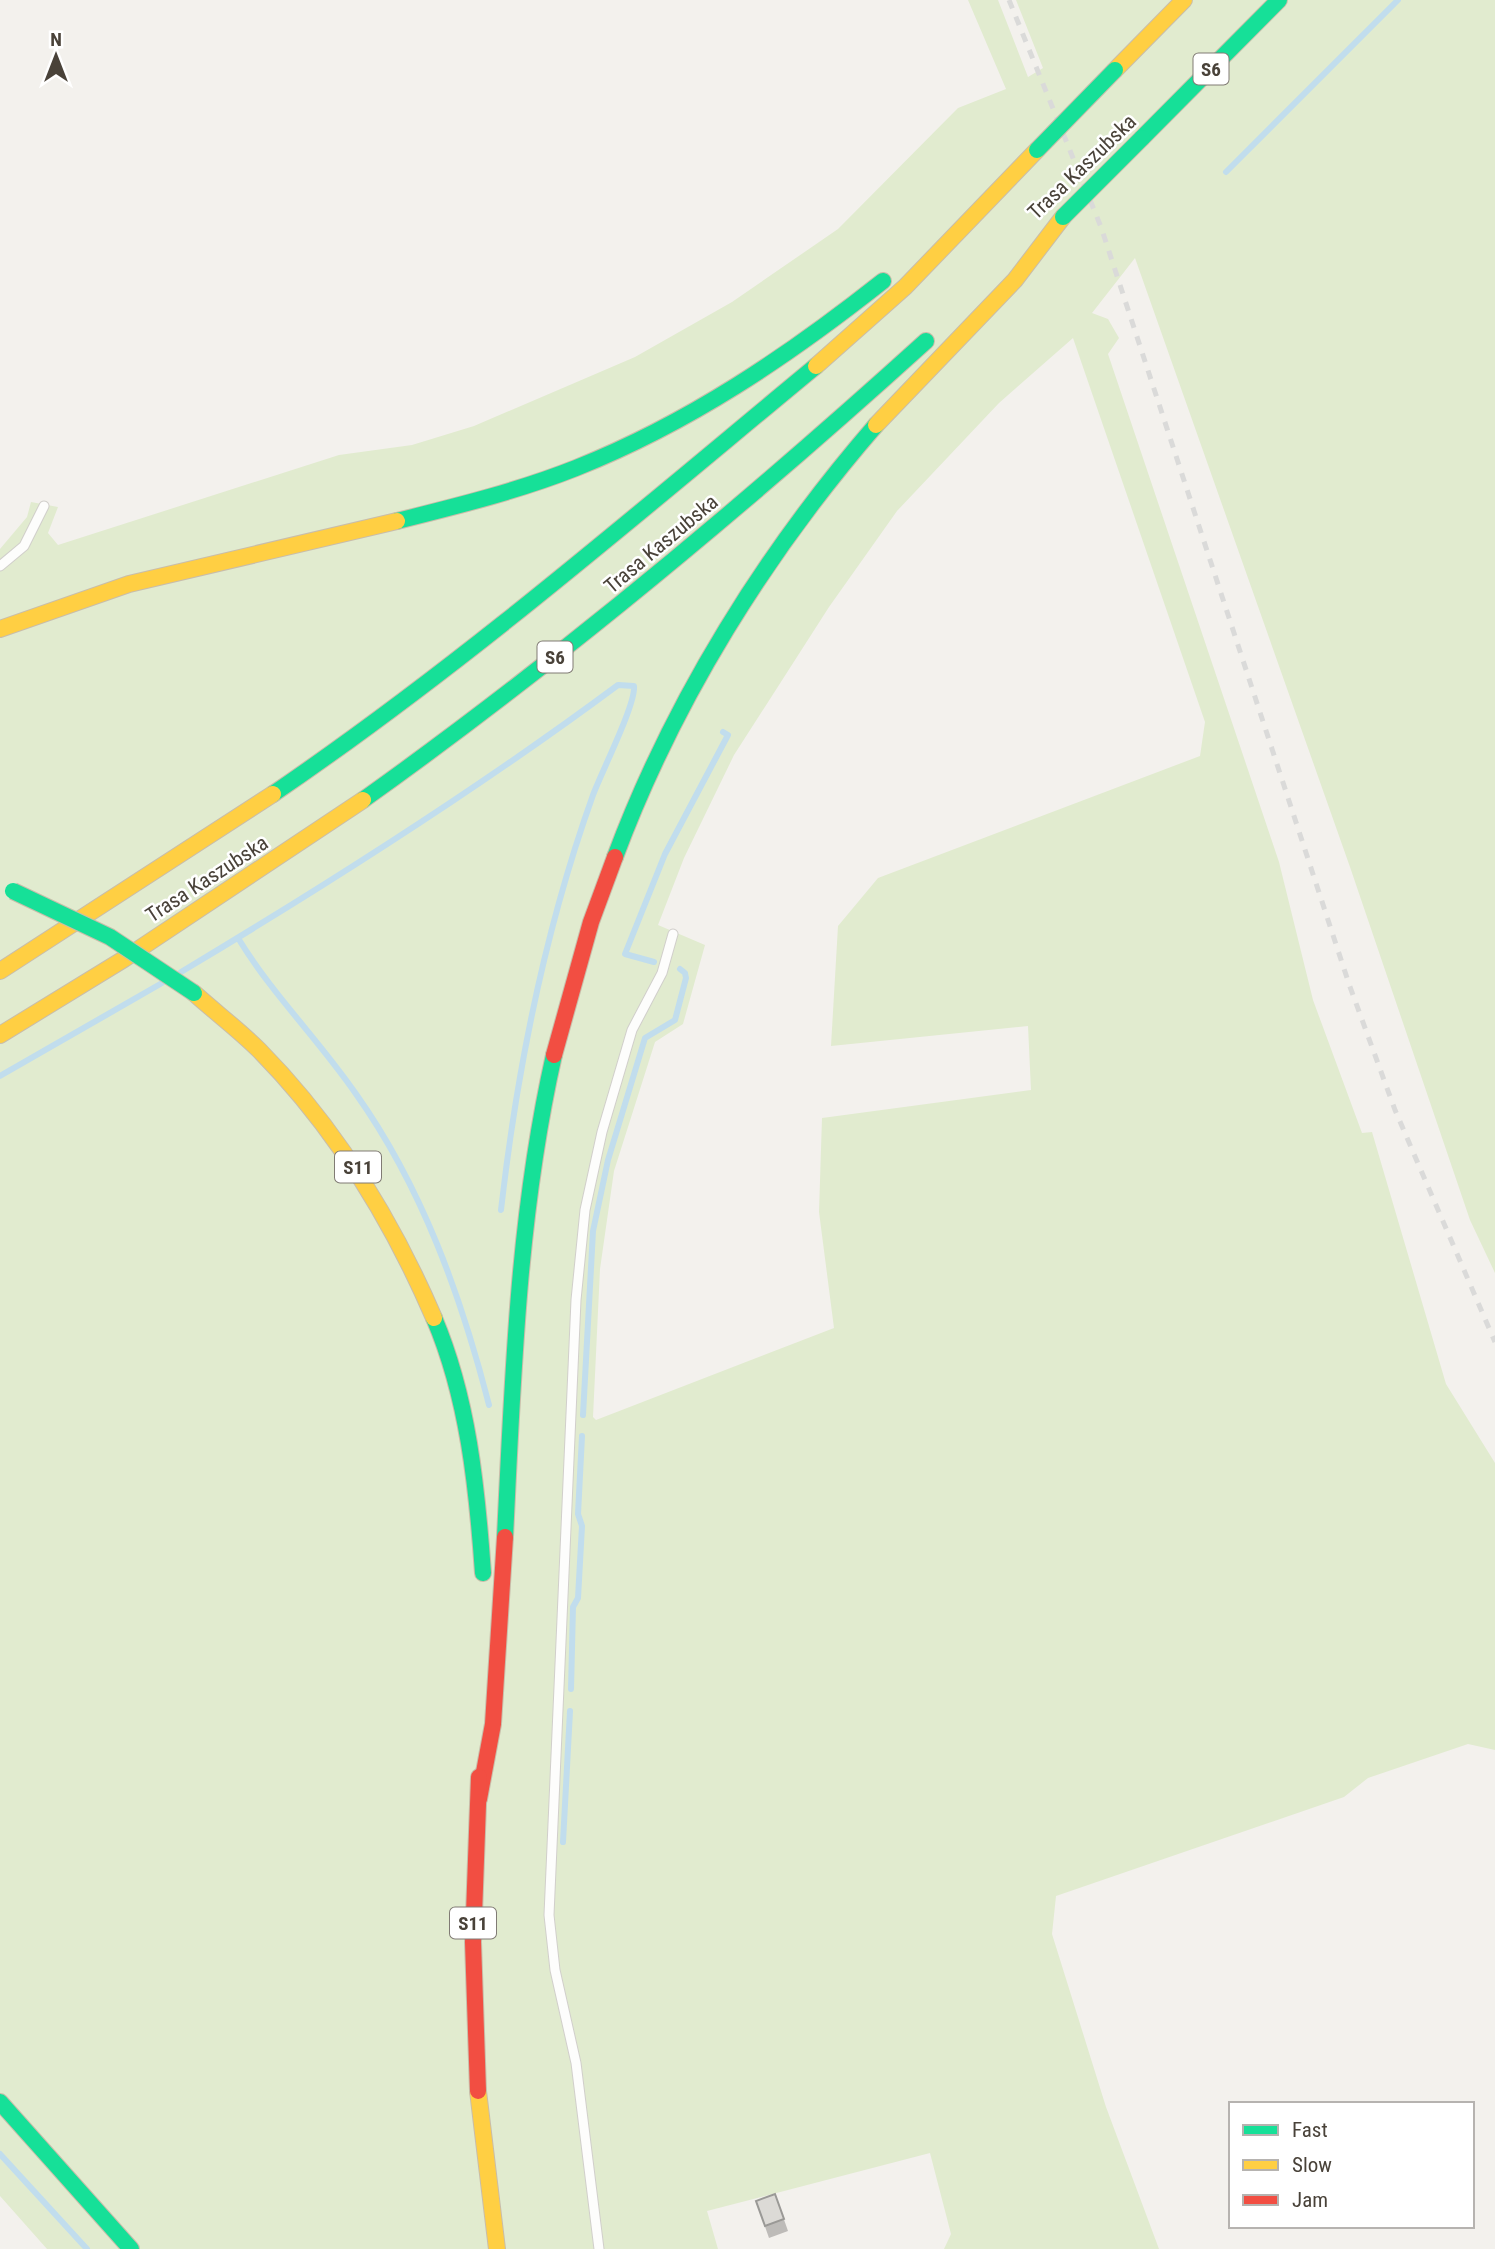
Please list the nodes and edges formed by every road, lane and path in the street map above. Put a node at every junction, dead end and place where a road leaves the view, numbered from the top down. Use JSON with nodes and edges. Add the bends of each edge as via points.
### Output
{"nodes":[{"id":1,"x":1184,"y":0,"type":"edge"},
{"id":2,"x":1279,"y":0,"type":"edge"},
{"id":3,"x":1037,"y":150,"type":"junction"},
{"id":4,"x":1063,"y":217,"type":"junction"},
{"id":5,"x":1004,"y":267,"type":"dead end"},
{"id":6,"x":933,"y":334,"type":"dead end"},
{"id":7,"x":44,"y":506,"type":"dead end"},
{"id":8,"x":0,"y":566,"type":"edge"},
{"id":9,"x":0,"y":629,"type":"edge"},
{"id":10,"x":7,"y":888,"type":"edge"},
{"id":11,"x":673,"y":934,"type":"dead end"},
{"id":12,"x":0,"y":971,"type":"edge"},
{"id":13,"x":0,"y":1035,"type":"edge"},
{"id":14,"x":483,"y":1585,"type":"dead end"},
{"id":15,"x":483,"y":1624,"type":"dead end"},
{"id":16,"x":479,"y":1799,"type":"junction"},
{"id":17,"x":0,"y":2102,"type":"edge"},
{"id":18,"x":0,"y":2125,"type":"edge"},
{"id":19,"x":110,"y":2249,"type":"edge"},
{"id":20,"x":131,"y":2249,"type":"edge"},
{"id":21,"x":497,"y":2249,"type":"edge"},
{"id":22,"x":599,"y":2249,"type":"edge"}],
"edges":[{"from":1,"to":3,"type":"highway","name":"Trasa Kaszubska","bridge":true},
{"from":2,"to":4,"type":"highway","name":"Trasa Kaszubska","number":"S6","bridge":true},
{"from":3,"to":9,"type":"highway","via":[[899,267],[776,360],[650,435],[527,486],[155,576],[68,601]]},
{"from":3,"to":12,"type":"highway","name":"Trasa Kaszubska","via":[[954,239],[860,328],[617,537],[390,710],[146,878]]},
{"from":4,"to":5,"type":"highway","name":"Trasa Kaszubska","number":"S6"},
{"from":4,"to":16,"type":"highway","via":[[1016,279],[872,428],[765,569],[675,723],[604,886],[555,1049],[530,1179],[516,1324],[494,1715]]},
{"from":6,"to":13,"type":"highway","name":"Trasa Kaszubska","number":"S6","via":[[656,578],[533,674],[302,841]]},
{"from":7,"to":8,"type":"lane","via":[[24,546]]},
{"from":10,"to":14,"type":"highway","number":"S11","bridge":true,"via":[[110,937],[194,993],[251,1040],[329,1127],[373,1191],[418,1274],[448,1351],[466,1417],[479,1498]]},
{"from":11,"to":22,"type":"lane","via":[[662,973],[632,1030],[602,1132],[585,1210],[576,1300],[549,1915],[555,1970],[576,2063]]},
{"from":15,"to":16,"type":"highway","number":"S11"},
{"from":16,"to":21,"type":"highway","number":"S11","via":[[473,1941],[476,2048],[483,2150]]},
{"from":17,"to":20,"type":"highway"},
{"from":18,"to":19,"type":"highway"}]}
